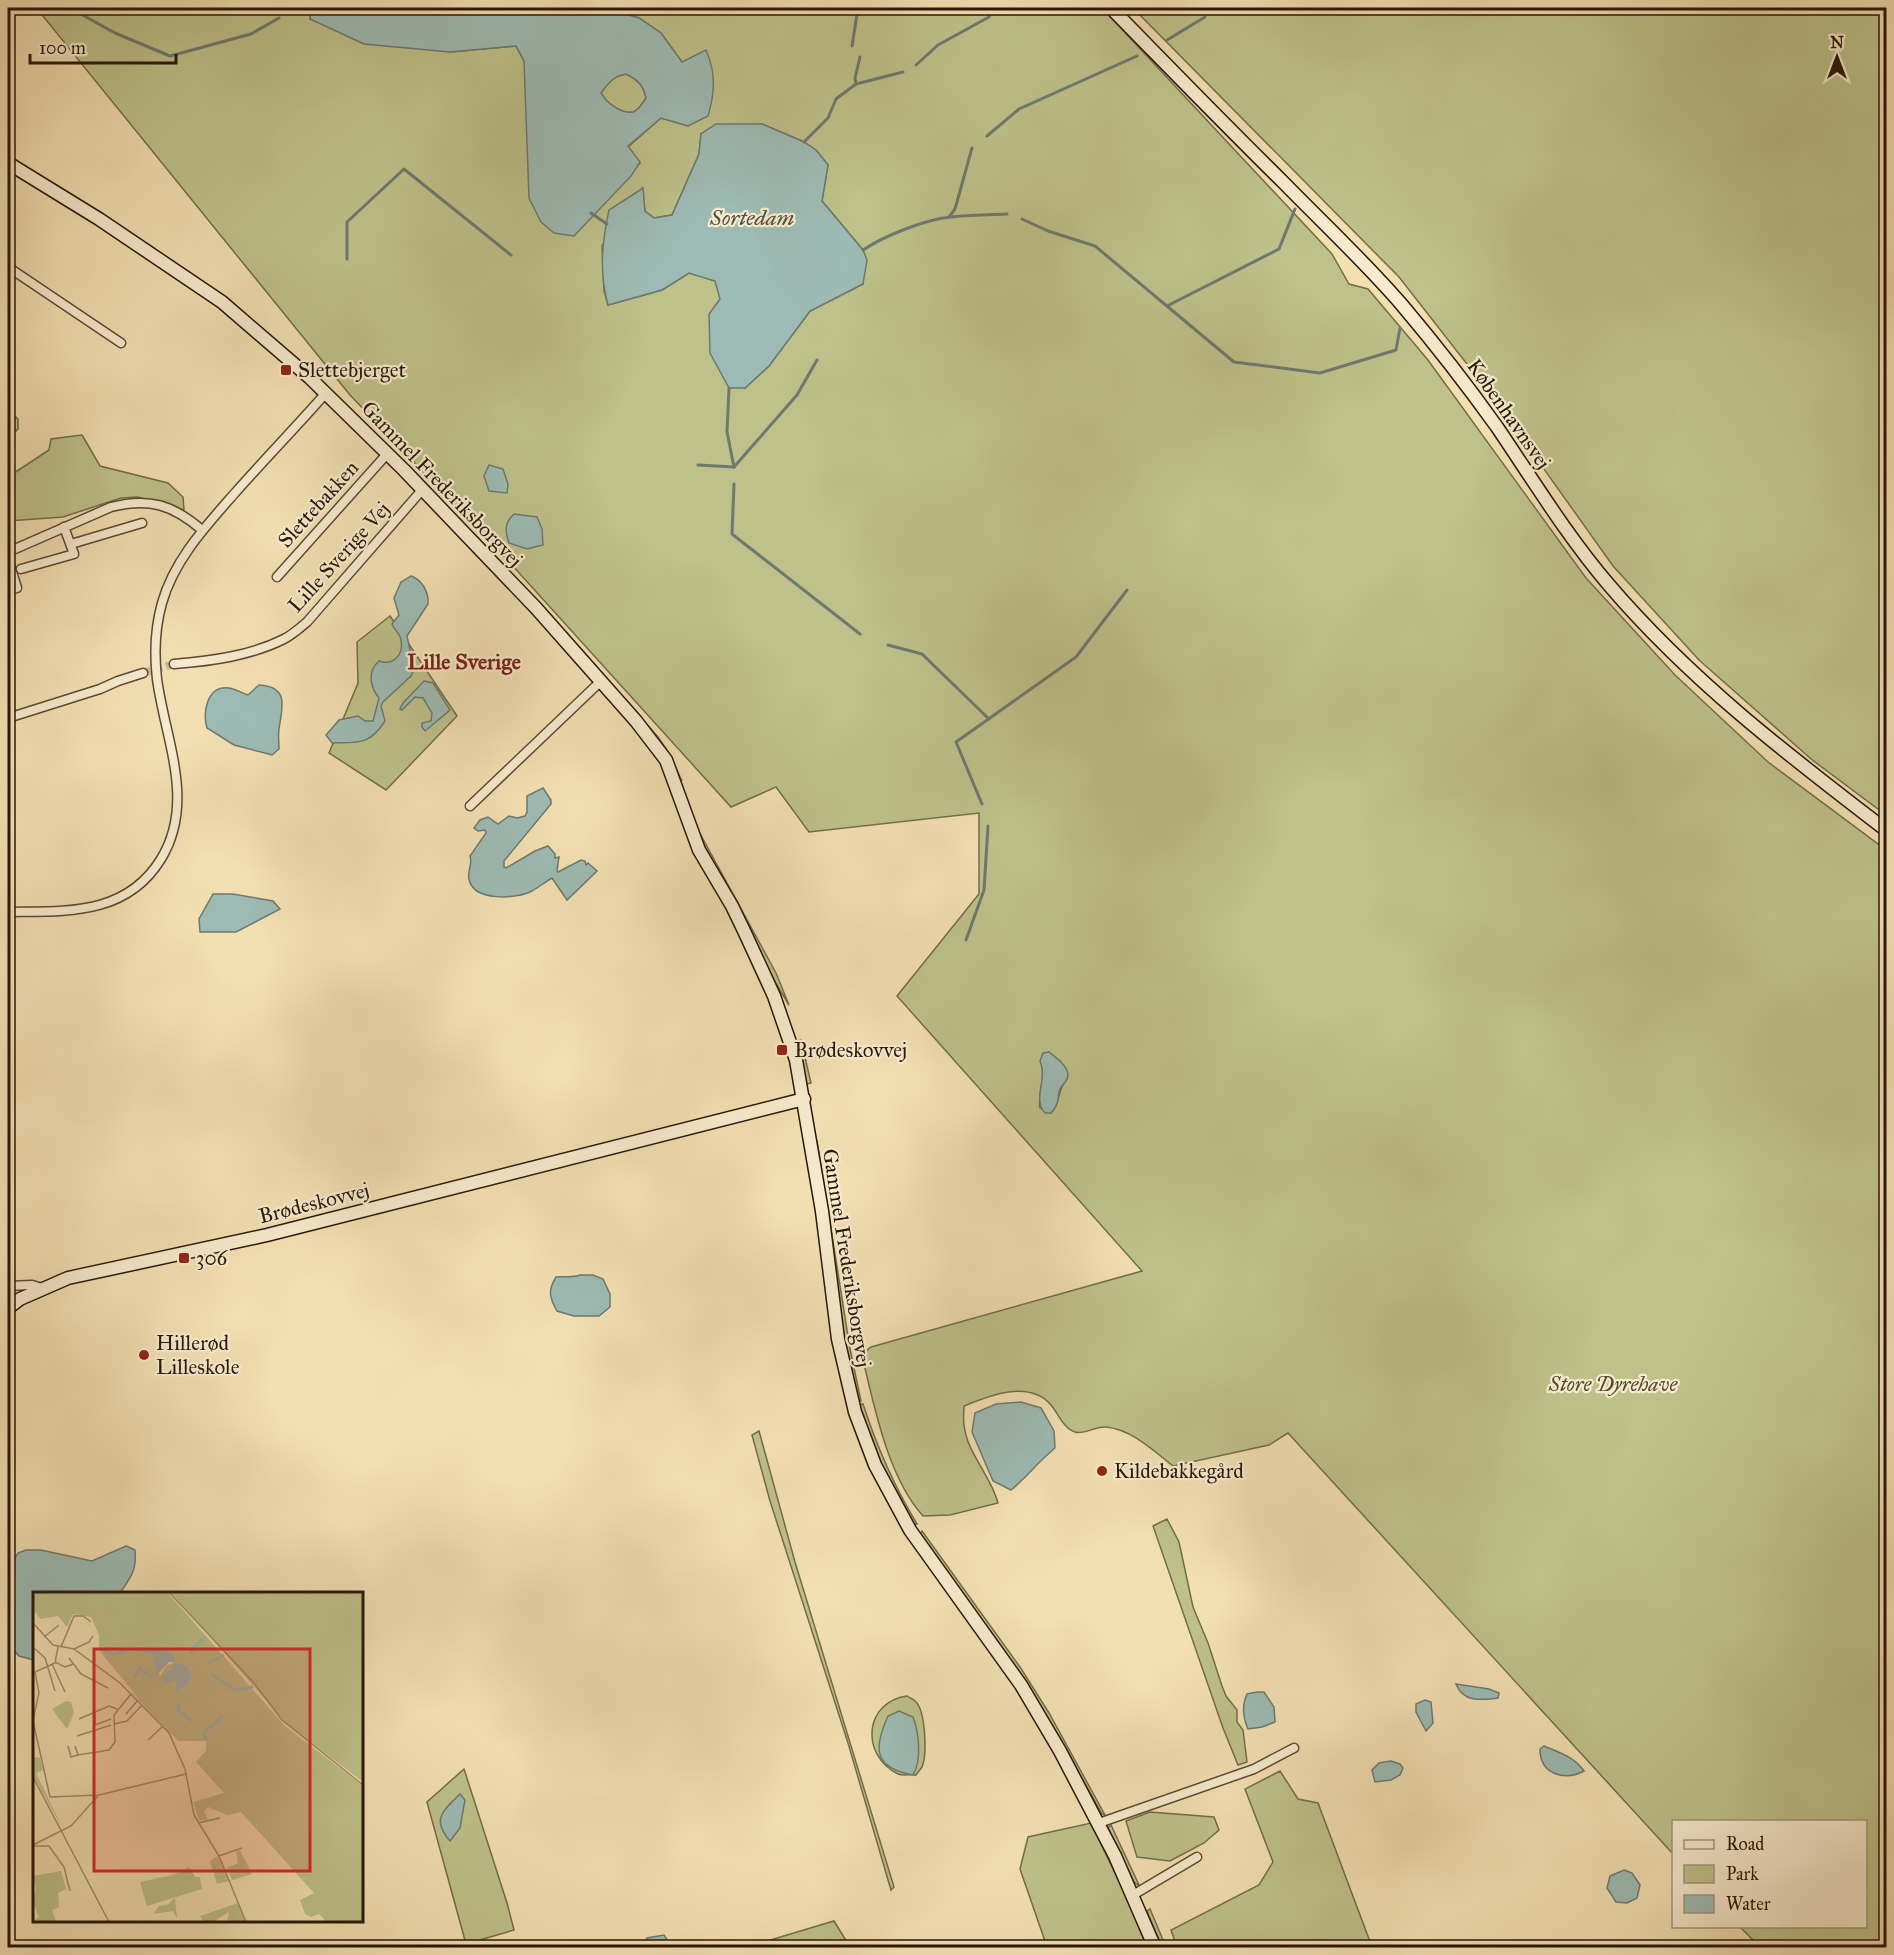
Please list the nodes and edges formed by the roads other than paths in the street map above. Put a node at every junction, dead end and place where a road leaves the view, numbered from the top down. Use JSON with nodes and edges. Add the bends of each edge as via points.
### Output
{"nodes":[{"id":1,"x":1111,"y":8,"type":"edge"},
{"id":2,"x":8,"y":164,"type":"edge"},
{"id":3,"x":8,"y":267,"type":"edge"},
{"id":4,"x":121,"y":344,"type":"dead end"},
{"id":5,"x":326,"y":393,"type":"junction"},
{"id":6,"x":387,"y":454,"type":"junction"},
{"id":7,"x":422,"y":490,"type":"junction"},
{"id":8,"x":142,"y":523,"type":"dead end"},
{"id":9,"x":64,"y":526,"type":"junction"},
{"id":10,"x":202,"y":530,"type":"junction"},
{"id":11,"x":70,"y":544,"type":"junction"},
{"id":12,"x":8,"y":552,"type":"edge"},
{"id":13,"x":8,"y":559,"type":"edge"},
{"id":14,"x":21,"y":569,"type":"dead end"},
{"id":15,"x":277,"y":578,"type":"dead end"},
{"id":16,"x":8,"y":590,"type":"edge"},
{"id":17,"x":174,"y":664,"type":"tunnel mouth"},
{"id":18,"x":143,"y":673,"type":"tunnel mouth"},
{"id":19,"x":601,"y":681,"type":"junction"},
{"id":20,"x":8,"y":718,"type":"edge"},
{"id":21,"x":470,"y":806,"type":"dead end"},
{"id":22,"x":1887,"y":830,"type":"edge"},
{"id":23,"x":8,"y":912,"type":"edge"},
{"id":24,"x":804,"y":1099,"type":"junction"},
{"id":25,"x":8,"y":1286,"type":"edge"},
{"id":26,"x":42,"y":1288,"type":"junction"},
{"id":27,"x":8,"y":1308,"type":"edge"},
{"id":28,"x":1294,"y":1748,"type":"dead end"},
{"id":29,"x":1099,"y":1823,"type":"junction"},
{"id":30,"x":1197,"y":1857,"type":"dead end"},
{"id":31,"x":1133,"y":1895,"type":"junction"},
{"id":32,"x":1155,"y":1947,"type":"edge"}],
"edges":[{"from":1,"to":22,"type":"street","name":"Københavnsvej","via":[[1400,302],[1495,425],[1593,565],[1648,630],[1780,748]]},
{"from":2,"to":5,"type":"street","name":"Gammel Frederiksborgvej","via":[[99,219],[222,302]]},
{"from":3,"to":4,"type":"street"},
{"from":5,"to":6,"type":"street","name":"Gammel Frederiksborgvej"},
{"from":5,"to":10,"type":"street"},
{"from":6,"to":7,"type":"street","name":"Gammel Frederiksborgvej"},
{"from":6,"to":15,"type":"street","name":"Slettebakken"},
{"from":7,"to":17,"type":"street","name":"Lille Sverige Vej","via":[[307,622],[286,639],[209,662]]},
{"from":7,"to":19,"type":"street","name":"Gammel Frederiksborgvej"},
{"from":8,"to":11,"type":"street"},
{"from":9,"to":10,"type":"street","via":[[111,507],[142,502],[173,509]]},
{"from":9,"to":11,"type":"street"},
{"from":9,"to":12,"type":"street"},
{"from":10,"to":23,"type":"street","via":[[170,581],[155,640],[157,680],[179,792],[169,848],[132,892],[107,904],[78,910]]},
{"from":11,"to":14,"type":"street","via":[[74,554]]},
{"from":13,"to":16,"type":"street","via":[[17,588]]},
{"from":18,"to":20,"type":"street"},
{"from":19,"to":21,"type":"street"},
{"from":19,"to":24,"type":"street","name":"Gammel Frederiksborgvej","via":[[653,740],[671,771],[699,850],[732,906],[774,996],[796,1060]]},
{"from":24,"to":26,"type":"street","name":"Brødeskovvej","via":[[267,1235],[68,1278]]},
{"from":24,"to":29,"type":"street","name":"Gammel Frederiksborgvej","via":[[838,1339],[855,1412],[875,1465],[910,1530],[1021,1685]]},
{"from":25,"to":26,"type":"street","name":"Brødeskovvej"},
{"from":26,"to":27,"type":"street","name":"Brødeskovvej"},
{"from":28,"to":29,"type":"street","via":[[1254,1769]]},
{"from":29,"to":31,"type":"street","name":"Gammel Frederiksborgvej"},
{"from":30,"to":31,"type":"street"},
{"from":31,"to":32,"type":"street","name":"Gammel Frederiksborgvej"}]}
